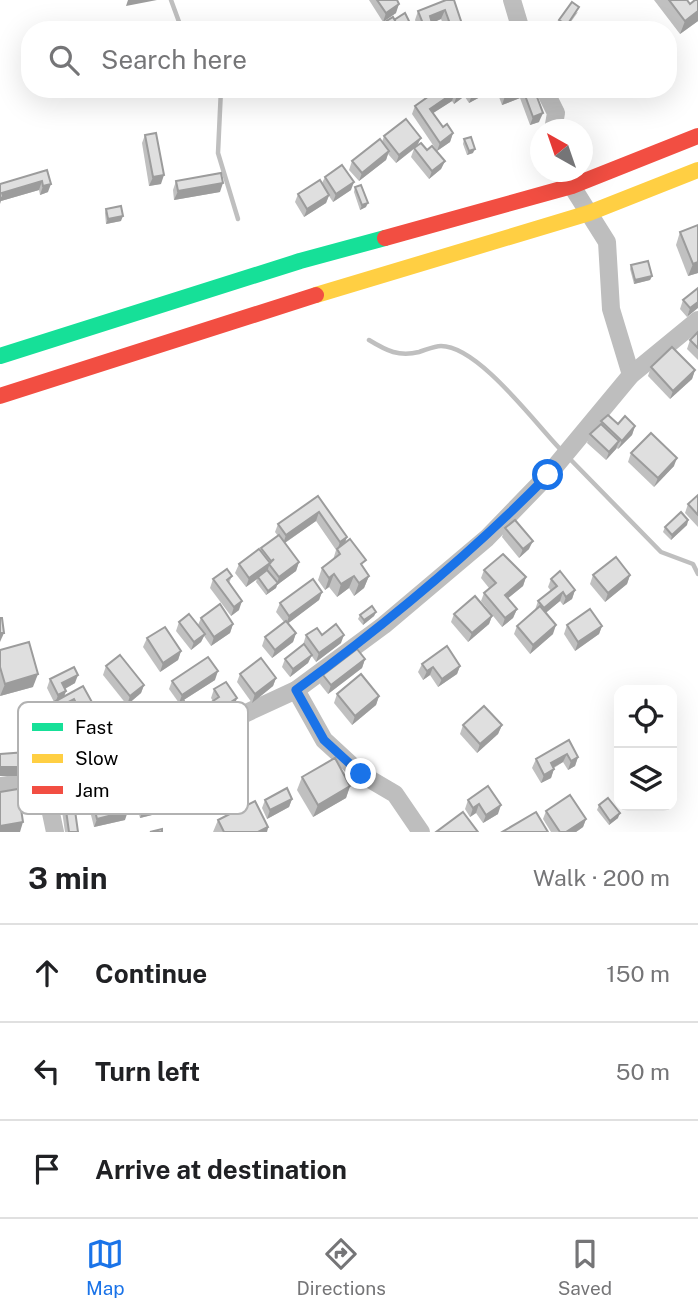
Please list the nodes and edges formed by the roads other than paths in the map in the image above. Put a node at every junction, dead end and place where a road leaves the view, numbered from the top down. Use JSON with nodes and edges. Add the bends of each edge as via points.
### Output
{"nodes":[{"id":1,"x":512,"y":0,"type":"edge"},
{"id":2,"x":518,"y":21,"type":"edge"},
{"id":3,"x":548,"y":98,"type":"edge"},
{"id":4,"x":555,"y":119,"type":"edge"},
{"id":5,"x":698,"y":136,"type":"edge"},
{"id":6,"x":698,"y":170,"type":"edge"},
{"id":7,"x":593,"y":171,"type":"edge"},
{"id":8,"x":558,"y":182,"type":"edge"},
{"id":9,"x":570,"y":182,"type":"edge"},
{"id":10,"x":589,"y":212,"type":"junction"},
{"id":11,"x":698,"y":320,"type":"edge"},
{"id":12,"x":0,"y":356,"type":"edge"},
{"id":13,"x":631,"y":375,"type":"junction"},
{"id":14,"x":0,"y":396,"type":"edge"},
{"id":15,"x":296,"y":690,"type":"junction"},
{"id":16,"x":248,"y":712,"type":"edge"},
{"id":17,"x":18,"y":783,"type":"edge"},
{"id":18,"x":0,"y":786,"type":"edge"},
{"id":19,"x":51,"y":814,"type":"edge"},
{"id":20,"x":55,"y":832,"type":"edge"},
{"id":21,"x":421,"y":832,"type":"edge"}],
"edges":[{"from":1,"to":2,"type":"street"},
{"from":3,"to":4,"type":"street"},
{"from":5,"to":7,"type":"main road"},
{"from":6,"to":10,"type":"main road"},
{"from":8,"to":12,"type":"main road"},
{"from":9,"to":10,"type":"street"},
{"from":10,"to":13,"type":"street","via":[[607,242],[611,309]]},
{"from":10,"to":14,"type":"main road"},
{"from":11,"to":13,"type":"street"},
{"from":13,"to":15,"type":"street","via":[[548,475],[487,538],[384,625]]},
{"from":15,"to":16,"type":"street"},
{"from":15,"to":21,"type":"street","via":[[324,740],[361,774],[395,794]]},
{"from":17,"to":18,"type":"street"},
{"from":19,"to":20,"type":"street"}]}
